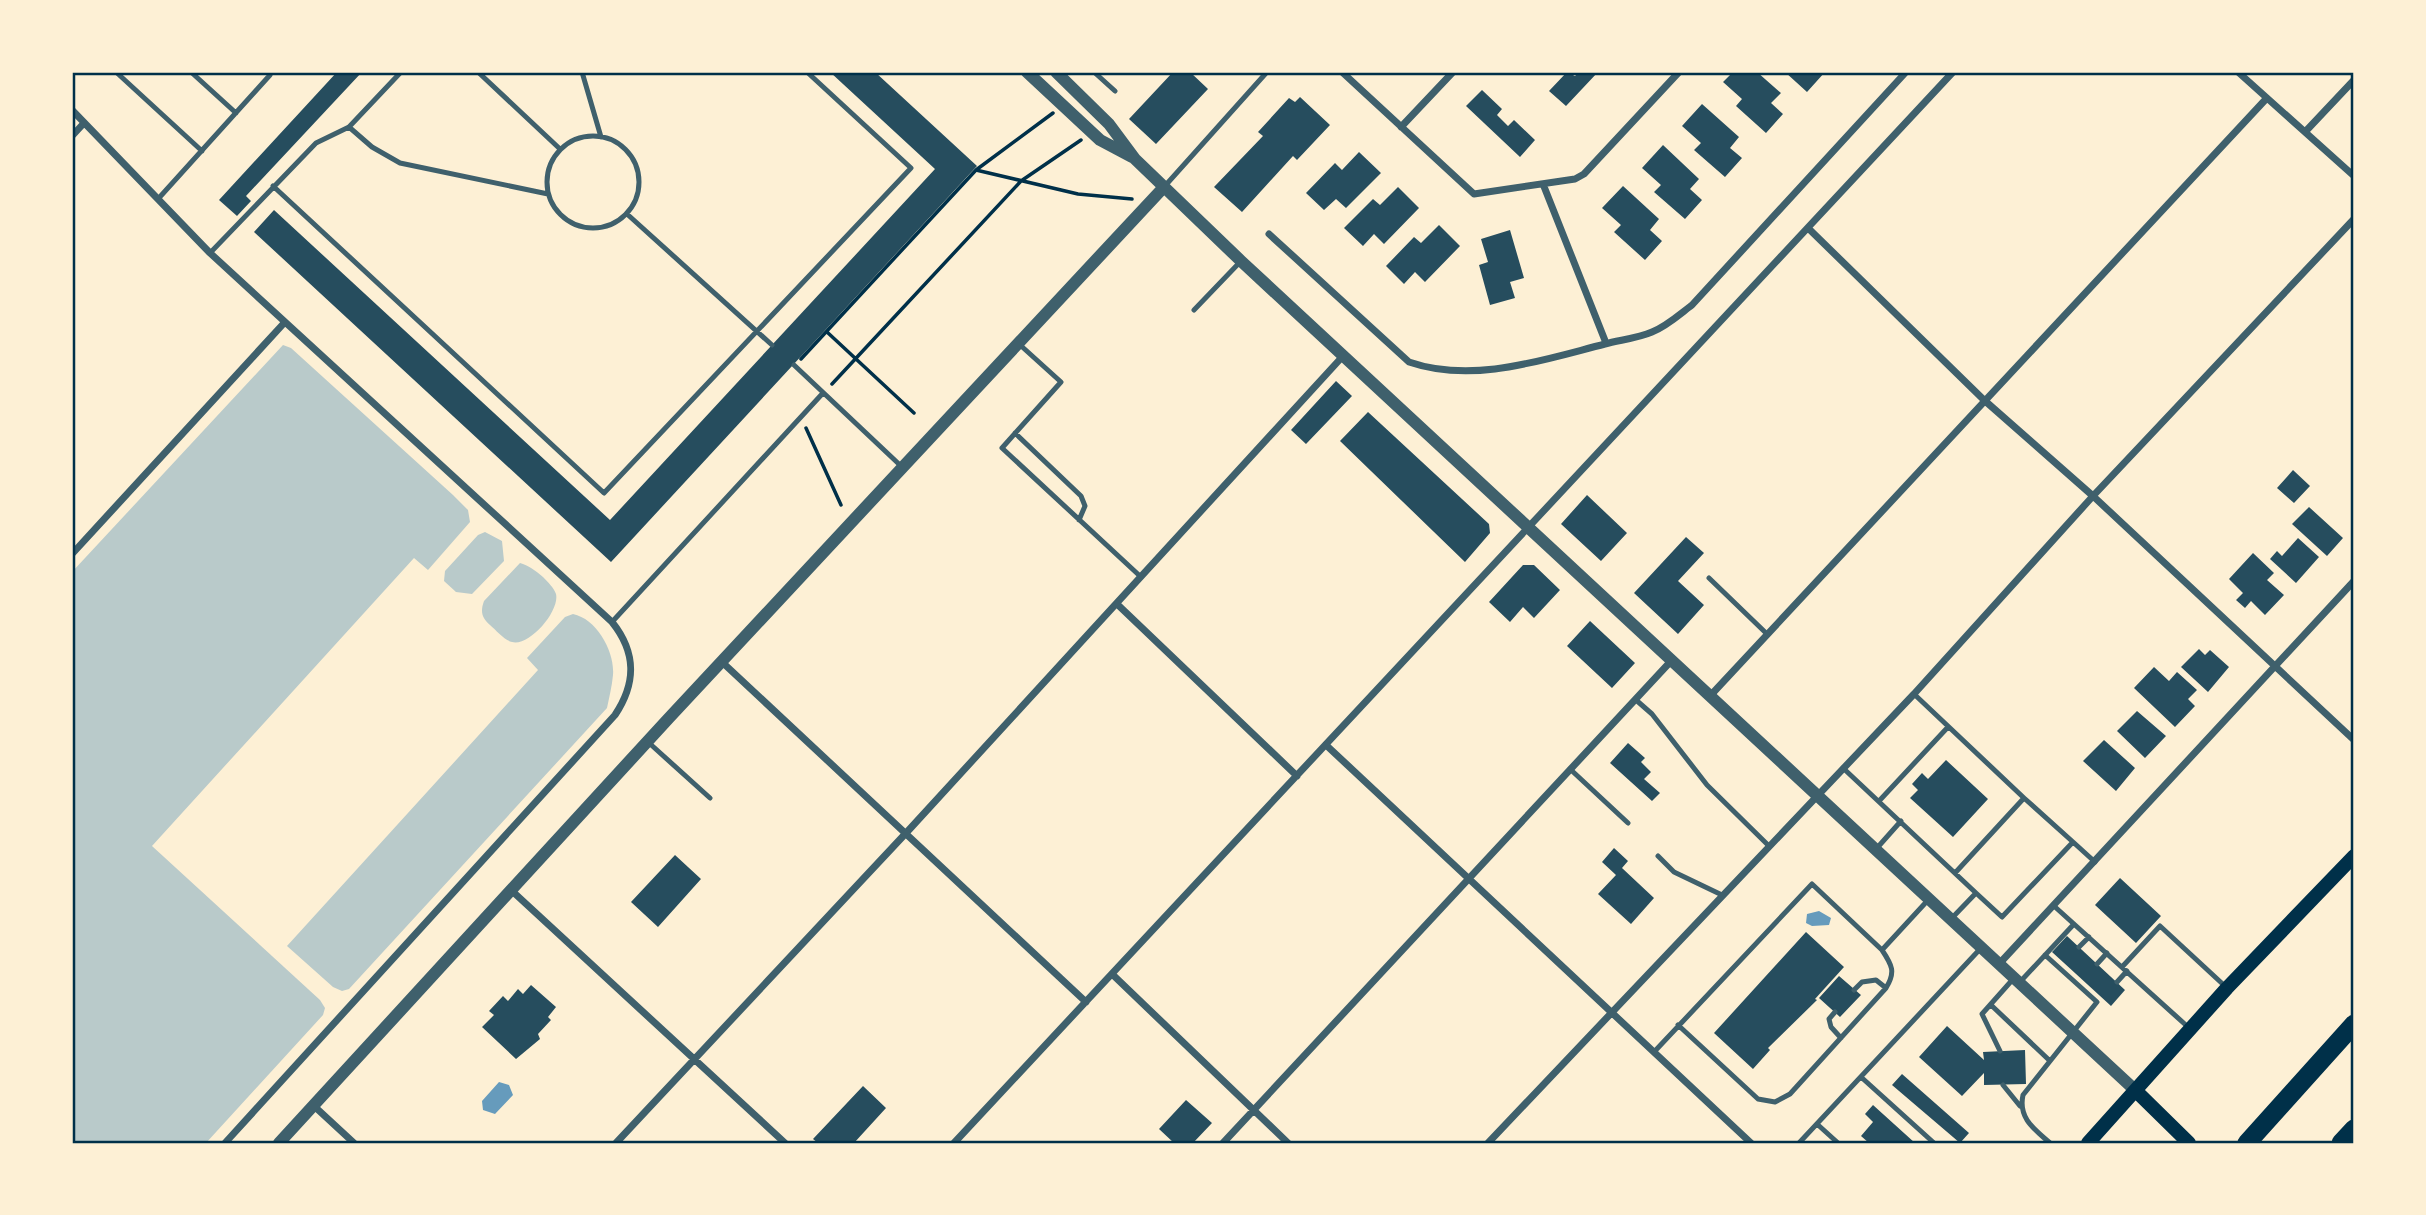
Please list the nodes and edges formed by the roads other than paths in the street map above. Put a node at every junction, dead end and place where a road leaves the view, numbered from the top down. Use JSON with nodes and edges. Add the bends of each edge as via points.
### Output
{"nodes":[{"id":1,"x":116,"y":72,"type":"edge"},
{"id":2,"x":191,"y":72,"type":"edge"},
{"id":3,"x":266,"y":72,"type":"edge"},
{"id":4,"x":401,"y":72,"type":"edge"},
{"id":5,"x":478,"y":72,"type":"edge"},
{"id":6,"x":582,"y":72,"type":"edge"},
{"id":7,"x":807,"y":72,"type":"edge"},
{"id":8,"x":1027,"y":72,"type":"edge"},
{"id":9,"x":1056,"y":72,"type":"edge"},
{"id":10,"x":1094,"y":72,"type":"edge"},
{"id":11,"x":1267,"y":72,"type":"edge"},
{"id":12,"x":1342,"y":72,"type":"edge"},
{"id":13,"x":1453,"y":72,"type":"edge"},
{"id":14,"x":1679,"y":72,"type":"edge"},
{"id":15,"x":1906,"y":72,"type":"edge"},
{"id":16,"x":1953,"y":72,"type":"edge"},
{"id":17,"x":2238,"y":72,"type":"edge"},
{"id":18,"x":2354,"y":80,"type":"edge"},
{"id":19,"x":1115,"y":91,"type":"dead end"},
{"id":20,"x":2266,"y":99,"type":"junction"},
{"id":21,"x":72,"y":110,"type":"edge"},
{"id":22,"x":236,"y":113,"type":"junction"},
{"id":23,"x":84,"y":123,"type":"junction"},
{"id":24,"x":349,"y":127,"type":"junction"},
{"id":25,"x":1401,"y":127,"type":"junction"},
{"id":26,"x":2305,"y":132,"type":"junction"},
{"id":27,"x":72,"y":136,"type":"edge"},
{"id":28,"x":601,"y":137,"type":"junction"},
{"id":29,"x":560,"y":149,"type":"junction"},
{"id":30,"x":202,"y":150,"type":"junction"},
{"id":31,"x":1135,"y":159,"type":"junction"},
{"id":32,"x":2354,"y":176,"type":"edge"},
{"id":33,"x":1543,"y":184,"type":"junction"},
{"id":34,"x":273,"y":186,"type":"junction"},
{"id":35,"x":1164,"y":187,"type":"junction"},
{"id":36,"x":548,"y":194,"type":"junction"},
{"id":37,"x":158,"y":199,"type":"junction"},
{"id":38,"x":627,"y":214,"type":"junction"},
{"id":39,"x":2354,"y":219,"type":"edge"},
{"id":40,"x":1808,"y":228,"type":"junction"},
{"id":41,"x":1269,"y":234,"type":"dead end"},
{"id":42,"x":210,"y":253,"type":"junction"},
{"id":43,"x":1241,"y":261,"type":"junction"},
{"id":44,"x":1194,"y":310,"type":"dead end"},
{"id":45,"x":285,"y":322,"type":"junction"},
{"id":46,"x":757,"y":331,"type":"junction"},
{"id":47,"x":1606,"y":343,"type":"junction"},
{"id":48,"x":1019,"y":344,"type":"junction"},
{"id":49,"x":772,"y":345,"type":"dead end"},
{"id":50,"x":1343,"y":356,"type":"junction"},
{"id":51,"x":794,"y":366,"type":"road end"},
{"id":52,"x":823,"y":393,"type":"junction"},
{"id":53,"x":1984,"y":400,"type":"junction"},
{"id":54,"x":1015,"y":433,"type":"junction"},
{"id":55,"x":903,"y":468,"type":"junction"},
{"id":56,"x":2093,"y":496,"type":"junction"},
{"id":57,"x":1079,"y":520,"type":"junction"},
{"id":58,"x":1529,"y":527,"type":"junction"},
{"id":59,"x":72,"y":554,"type":"edge"},
{"id":60,"x":1141,"y":577,"type":"junction"},
{"id":61,"x":1709,"y":578,"type":"dead end"},
{"id":62,"x":2354,"y":581,"type":"edge"},
{"id":63,"x":1117,"y":604,"type":"junction"},
{"id":64,"x":612,"y":622,"type":"junction"},
{"id":65,"x":1767,"y":634,"type":"junction"},
{"id":66,"x":1672,"y":660,"type":"junction"},
{"id":67,"x":722,"y":662,"type":"junction"},
{"id":68,"x":2276,"y":665,"type":"junction"},
{"id":69,"x":1914,"y":694,"type":"junction"},
{"id":70,"x":1710,"y":696,"type":"junction"},
{"id":71,"x":1636,"y":699,"type":"junction"},
{"id":72,"x":1948,"y":727,"type":"junction"},
{"id":73,"x":2354,"y":740,"type":"edge"},
{"id":74,"x":648,"y":742,"type":"junction"},
{"id":75,"x":1326,"y":745,"type":"junction"},
{"id":76,"x":1843,"y":768,"type":"junction"},
{"id":77,"x":1570,"y":769,"type":"junction"},
{"id":78,"x":1297,"y":776,"type":"junction"},
{"id":79,"x":1816,"y":796,"type":"junction"},
{"id":80,"x":710,"y":798,"type":"dead end"},
{"id":81,"x":2024,"y":798,"type":"junction"},
{"id":82,"x":1880,"y":800,"type":"junction"},
{"id":83,"x":1901,"y":821,"type":"junction"},
{"id":84,"x":1628,"y":823,"type":"dead end"},
{"id":85,"x":907,"y":832,"type":"junction"},
{"id":86,"x":2073,"y":842,"type":"junction"},
{"id":87,"x":1769,"y":846,"type":"junction"},
{"id":88,"x":1874,"y":851,"type":"junction"},
{"id":89,"x":1658,"y":856,"type":"dead end"},
{"id":90,"x":2354,"y":856,"type":"edge"},
{"id":91,"x":2095,"y":862,"type":"junction"},
{"id":92,"x":1955,"y":873,"type":"junction"},
{"id":93,"x":1467,"y":880,"type":"junction"},
{"id":94,"x":511,"y":890,"type":"junction"},
{"id":95,"x":1976,"y":894,"type":"junction"},
{"id":96,"x":1722,"y":895,"type":"junction"},
{"id":97,"x":1929,"y":899,"type":"junction"},
{"id":98,"x":2054,"y":906,"type":"junction"},
{"id":99,"x":1951,"y":919,"type":"junction"},
{"id":100,"x":2074,"y":924,"type":"junction"},
{"id":101,"x":2089,"y":937,"type":"junction"},
{"id":102,"x":2079,"y":947,"type":"dead end"},
{"id":103,"x":1981,"y":948,"type":"junction"},
{"id":104,"x":1882,"y":950,"type":"junction"},
{"id":105,"x":2107,"y":953,"type":"junction"},
{"id":106,"x":2045,"y":955,"type":"junction"},
{"id":107,"x":1999,"y":964,"type":"junction"},
{"id":108,"x":2097,"y":964,"type":"dead end"},
{"id":109,"x":2124,"y":969,"type":"junction"},
{"id":110,"x":1112,"y":974,"type":"junction"},
{"id":111,"x":2016,"y":980,"type":"junction"},
{"id":112,"x":2117,"y":982,"type":"dead end"},
{"id":113,"x":1886,"y":988,"type":"junction"},
{"id":114,"x":2227,"y":988,"type":"junction"},
{"id":115,"x":1854,"y":990,"type":"dead end"},
{"id":116,"x":1086,"y":1002,"type":"junction"},
{"id":117,"x":1991,"y":1004,"type":"junction"},
{"id":118,"x":1835,"y":1012,"type":"dead end"},
{"id":119,"x":1611,"y":1013,"type":"junction"},
{"id":120,"x":2354,"y":1017,"type":"edge"},
{"id":121,"x":2354,"y":1024,"type":"edge"},
{"id":122,"x":1678,"y":1026,"type":"junction"},
{"id":123,"x":2190,"y":1029,"type":"junction"},
{"id":124,"x":2071,"y":1032,"type":"junction"},
{"id":125,"x":1840,"y":1038,"type":"junction"},
{"id":126,"x":2000,"y":1051,"type":"dead end"},
{"id":127,"x":1654,"y":1052,"type":"junction"},
{"id":128,"x":693,"y":1059,"type":"junction"},
{"id":129,"x":2049,"y":1060,"type":"junction"},
{"id":130,"x":1861,"y":1077,"type":"junction"},
{"id":131,"x":2307,"y":1079,"type":"junction"},
{"id":132,"x":2003,"y":1085,"type":"dead end"},
{"id":133,"x":2136,"y":1091,"type":"junction"},
{"id":134,"x":2020,"y":1105,"type":"junction"},
{"id":135,"x":314,"y":1106,"type":"junction"},
{"id":136,"x":1253,"y":1111,"type":"junction"},
{"id":137,"x":1817,"y":1124,"type":"junction"},
{"id":138,"x":2354,"y":1129,"type":"edge"},
{"id":139,"x":2354,"y":1135,"type":"edge"},
{"id":140,"x":225,"y":1143,"type":"edge"},
{"id":141,"x":279,"y":1143,"type":"edge"},
{"id":142,"x":354,"y":1143,"type":"edge"},
{"id":143,"x":616,"y":1143,"type":"edge"},
{"id":144,"x":785,"y":1143,"type":"edge"},
{"id":145,"x":954,"y":1143,"type":"edge"},
{"id":146,"x":1223,"y":1143,"type":"edge"},
{"id":147,"x":1288,"y":1143,"type":"edge"},
{"id":148,"x":1488,"y":1143,"type":"edge"},
{"id":149,"x":1751,"y":1143,"type":"edge"},
{"id":150,"x":1799,"y":1143,"type":"edge"},
{"id":151,"x":1838,"y":1143,"type":"edge"},
{"id":152,"x":1934,"y":1143,"type":"edge"},
{"id":153,"x":2050,"y":1143,"type":"edge"},
{"id":154,"x":2088,"y":1143,"type":"edge"},
{"id":155,"x":2189,"y":1143,"type":"edge"},
{"id":156,"x":2247,"y":1143,"type":"edge"},
{"id":157,"x":2344,"y":1143,"type":"edge"}],
"edges":[{"from":1,"to":30,"type":"lane"},
{"from":2,"to":22,"type":"lane"},
{"from":3,"to":22,"type":"lane","via":[[270,75]]},
{"from":4,"to":24,"type":"lane"},
{"from":5,"to":29,"type":"lane"},
{"from":6,"to":28,"type":"lane"},
{"from":7,"to":46,"type":"lane","via":[[911,168]]},
{"from":8,"to":31,"type":"street","via":[[1100,140]]},
{"from":9,"to":31,"type":"street","via":[[1109,124]]},
{"from":10,"to":19,"type":"lane"},
{"from":11,"to":35,"type":"lane"},
{"from":12,"to":25,"type":"street"},
{"from":13,"to":25,"type":"street"},
{"from":14,"to":33,"type":"street","via":[[1584,174]]},
{"from":15,"to":47,"type":"street","via":[[1692,305],[1652,333]]},
{"from":16,"to":40,"type":"street"},
{"from":17,"to":20,"type":"street"},
{"from":18,"to":26,"type":"street"},
{"from":20,"to":26,"type":"street"},
{"from":20,"to":53,"type":"street"},
{"from":21,"to":23,"type":"street"},
{"from":22,"to":30,"type":"lane"},
{"from":23,"to":27,"type":"street"},
{"from":23,"to":37,"type":"street"},
{"from":24,"to":34,"type":"lane","via":[[316,143]]},
{"from":24,"to":36,"type":"lane","via":[[400,163]]},
{"from":25,"to":33,"type":"street","via":[[1474,194]]},
{"from":26,"to":32,"type":"street"},
{"from":28,"to":29,"type":"lane","via":[[575,140]]},
{"from":28,"to":38,"type":"lane","via":[[621,146],[635,163],[639,184]]},
{"from":29,"to":36,"type":"lane","via":[[547,175]]},
{"from":30,"to":37,"type":"lane"},
{"from":31,"to":35,"type":"street"},
{"from":33,"to":47,"type":"street"},
{"from":34,"to":42,"type":"lane"},
{"from":34,"to":46,"type":"lane","via":[[604,493]]},
{"from":35,"to":43,"type":"street"},
{"from":35,"to":48,"type":"street"},
{"from":36,"to":38,"type":"lane","via":[[558,214],[587,229],[609,226]]},
{"from":37,"to":42,"type":"street"},
{"from":38,"to":46,"type":"lane"},
{"from":39,"to":56,"type":"street"},
{"from":40,"to":53,"type":"street"},
{"from":40,"to":58,"type":"street"},
{"from":41,"to":47,"type":"street","via":[[1386,345],[1425,368],[1491,369]]},
{"from":42,"to":45,"type":"street"},
{"from":43,"to":44,"type":"lane"},
{"from":43,"to":50,"type":"street"},
{"from":45,"to":59,"type":"street"},
{"from":45,"to":64,"type":"street"},
{"from":46,"to":49,"type":"lane"},
{"from":48,"to":54,"type":"lane","via":[[1061,383]]},
{"from":48,"to":55,"type":"street"},
{"from":50,"to":58,"type":"street"},
{"from":50,"to":60,"type":"street"},
{"from":51,"to":52,"type":"lane"},
{"from":52,"to":55,"type":"lane"},
{"from":52,"to":64,"type":"lane"},
{"from":53,"to":56,"type":"street"},
{"from":53,"to":65,"type":"street"},
{"from":54,"to":57,"type":"lane","via":[[1081,496],[1085,506]]},
{"from":54,"to":57,"type":"lane","via":[[1002,448]]},
{"from":55,"to":67,"type":"street"},
{"from":56,"to":68,"type":"street"},
{"from":56,"to":69,"type":"street"},
{"from":57,"to":60,"type":"lane"},
{"from":58,"to":66,"type":"street"},
{"from":58,"to":75,"type":"street"},
{"from":60,"to":63,"type":"street"},
{"from":61,"to":65,"type":"lane"},
{"from":62,"to":68,"type":"street"},
{"from":63,"to":78,"type":"street"},
{"from":63,"to":85,"type":"street"},
{"from":64,"to":140,"type":"street","via":[[624,636],[632,664],[615,715]]},
{"from":65,"to":70,"type":"street"},
{"from":66,"to":70,"type":"street"},
{"from":66,"to":71,"type":"street"},
{"from":67,"to":74,"type":"street"},
{"from":67,"to":85,"type":"street"},
{"from":68,"to":73,"type":"street"},
{"from":68,"to":91,"type":"street"},
{"from":69,"to":72,"type":"lane"},
{"from":69,"to":76,"type":"street"},
{"from":70,"to":79,"type":"street"},
{"from":71,"to":77,"type":"street"},
{"from":71,"to":87,"type":"lane","via":[[1707,785]]},
{"from":72,"to":81,"type":"lane"},
{"from":72,"to":82,"type":"lane"},
{"from":74,"to":80,"type":"lane"},
{"from":74,"to":94,"type":"street"},
{"from":75,"to":78,"type":"street"},
{"from":75,"to":93,"type":"street"},
{"from":76,"to":79,"type":"street"},
{"from":76,"to":82,"type":"lane"},
{"from":77,"to":84,"type":"lane"},
{"from":77,"to":93,"type":"street"},
{"from":78,"to":110,"type":"street"},
{"from":79,"to":87,"type":"street"},
{"from":79,"to":88,"type":"street"},
{"from":81,"to":86,"type":"lane"},
{"from":81,"to":92,"type":"lane"},
{"from":82,"to":83,"type":"lane"},
{"from":83,"to":88,"type":"lane"},
{"from":83,"to":92,"type":"lane"},
{"from":85,"to":116,"type":"street"},
{"from":85,"to":128,"type":"street"},
{"from":86,"to":91,"type":"lane"},
{"from":86,"to":95,"type":"lane","via":[[2002,917]]},
{"from":87,"to":96,"type":"street"},
{"from":88,"to":97,"type":"street"},
{"from":89,"to":96,"type":"lane","via":[[1674,872]]},
{"from":90,"to":114,"type":"main road"},
{"from":91,"to":98,"type":"street"},
{"from":92,"to":95,"type":"lane"},
{"from":93,"to":119,"type":"street"},
{"from":93,"to":136,"type":"street"},
{"from":94,"to":128,"type":"street"},
{"from":94,"to":135,"type":"street"},
{"from":95,"to":99,"type":"lane"},
{"from":96,"to":119,"type":"street"},
{"from":97,"to":99,"type":"street"},
{"from":97,"to":104,"type":"lane"},
{"from":98,"to":100,"type":"lane"},
{"from":98,"to":107,"type":"street"},
{"from":99,"to":103,"type":"street"},
{"from":100,"to":101,"type":"lane"},
{"from":100,"to":106,"type":"lane"},
{"from":101,"to":102,"type":"lane"},
{"from":101,"to":105,"type":"lane"},
{"from":103,"to":107,"type":"street"},
{"from":103,"to":130,"type":"lane"},
{"from":104,"to":113,"type":"lane","via":[[1892,965],[1893,976]]},
{"from":104,"to":122,"type":"lane","via":[[1812,884]]},
{"from":105,"to":108,"type":"lane"},
{"from":105,"to":109,"type":"lane"},
{"from":106,"to":111,"type":"lane"},
{"from":106,"to":124,"type":"lane","via":[[2099,1000]]},
{"from":107,"to":111,"type":"street"},
{"from":109,"to":112,"type":"lane"},
{"from":109,"to":114,"type":"lane","via":[[2160,926]]},
{"from":109,"to":123,"type":"lane"},
{"from":110,"to":116,"type":"street"},
{"from":110,"to":136,"type":"street"},
{"from":111,"to":117,"type":"lane"},
{"from":111,"to":124,"type":"street"},
{"from":113,"to":115,"type":"lane","via":[[1876,980],[1862,982]]},
{"from":113,"to":125,"type":"lane"},
{"from":114,"to":123,"type":"main road"},
{"from":116,"to":145,"type":"street"},
{"from":117,"to":126,"type":"lane","via":[[1982,1014]]},
{"from":117,"to":129,"type":"lane"},
{"from":118,"to":125,"type":"lane","via":[[1829,1019]]},
{"from":119,"to":127,"type":"street"},
{"from":119,"to":148,"type":"street"},
{"from":120,"to":131,"type":"highway"},
{"from":121,"to":131,"type":"highway"},
{"from":122,"to":125,"type":"lane","via":[[1758,1099],[1775,1102],[1790,1094]]},
{"from":122,"to":127,"type":"lane"},
{"from":123,"to":133,"type":"main road"},
{"from":124,"to":129,"type":"lane"},
{"from":124,"to":133,"type":"street"},
{"from":127,"to":149,"type":"street"},
{"from":128,"to":143,"type":"street"},
{"from":128,"to":144,"type":"street"},
{"from":129,"to":134,"type":"lane"},
{"from":130,"to":137,"type":"lane"},
{"from":130,"to":152,"type":"lane"},
{"from":131,"to":156,"type":"highway"},
{"from":132,"to":134,"type":"lane"},
{"from":133,"to":154,"type":"main road"},
{"from":133,"to":155,"type":"main road"},
{"from":134,"to":153,"type":"lane","via":[[2032,1127]]},
{"from":135,"to":141,"type":"street"},
{"from":135,"to":142,"type":"street"},
{"from":136,"to":146,"type":"street"},
{"from":136,"to":147,"type":"street"},
{"from":137,"to":150,"type":"lane"},
{"from":137,"to":151,"type":"lane"},
{"from":138,"to":157,"type":"highway"},
{"from":139,"to":157,"type":"highway"}]}
